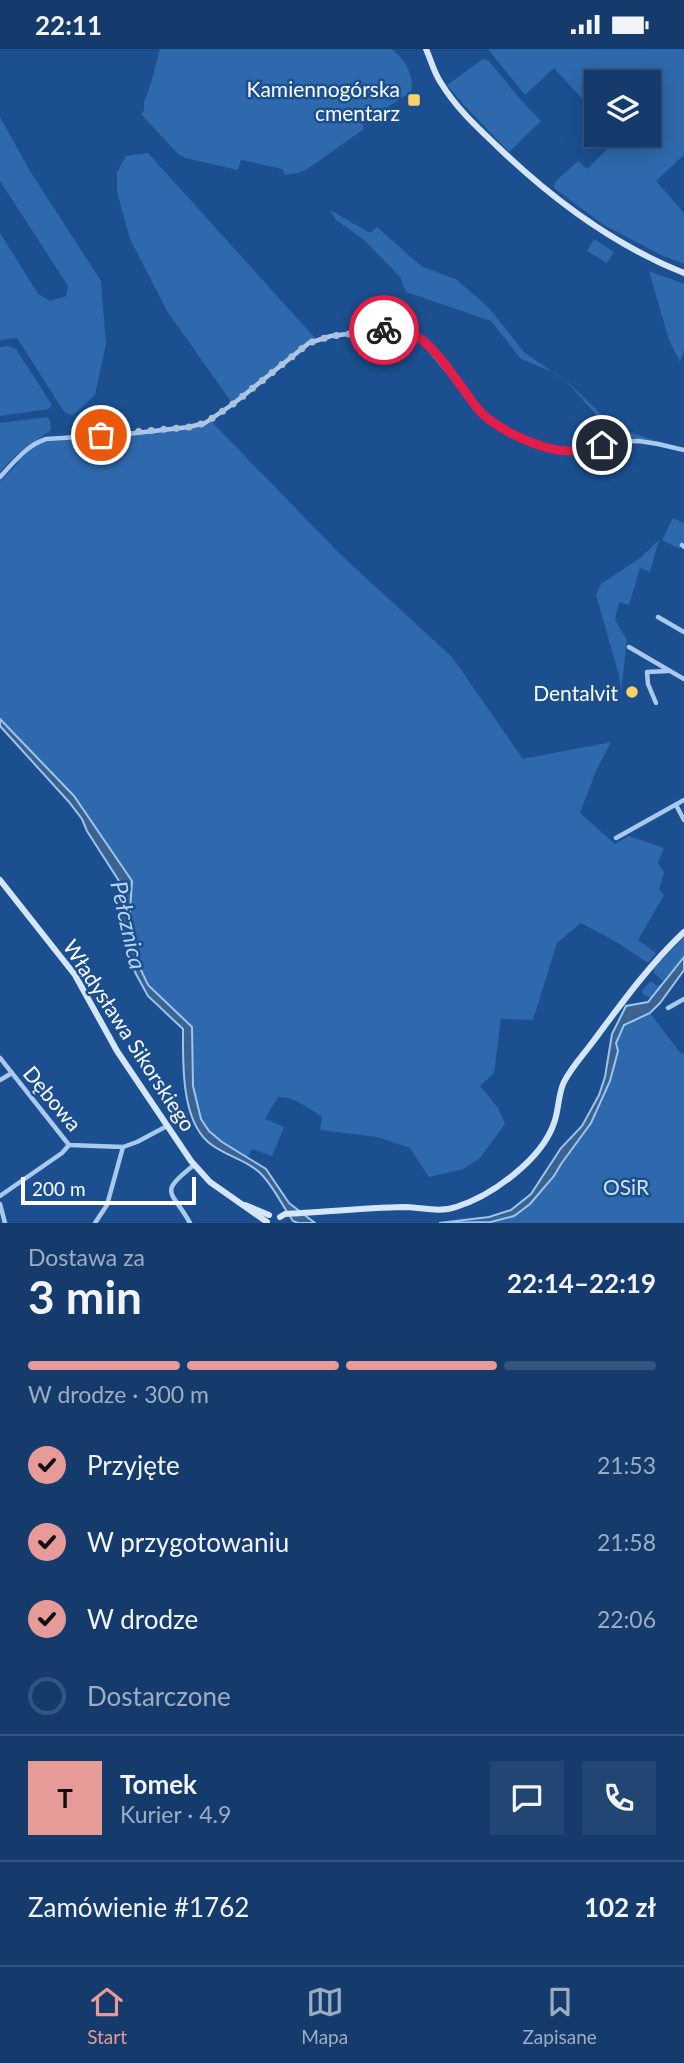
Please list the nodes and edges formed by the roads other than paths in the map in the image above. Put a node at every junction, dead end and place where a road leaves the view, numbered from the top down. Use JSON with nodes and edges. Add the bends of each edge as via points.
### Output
{"nodes":[{"id":1,"x":426,"y":49,"type":"edge"},
{"id":2,"x":684,"y":273,"type":"edge"},
{"id":3,"x":684,"y":450,"type":"edge"},
{"id":4,"x":0,"y":477,"type":"edge"},
{"id":5,"x":658,"y":617,"type":"dead end"},
{"id":6,"x":684,"y":632,"type":"edge"},
{"id":7,"x":629,"y":647,"type":"dead end"},
{"id":8,"x":669,"y":671,"type":"junction"},
{"id":9,"x":684,"y":679,"type":"edge"},
{"id":10,"x":656,"y":703,"type":"dead end"},
{"id":11,"x":684,"y":800,"type":"edge"},
{"id":12,"x":676,"y":805,"type":"junction"},
{"id":13,"x":684,"y":820,"type":"edge"},
{"id":14,"x":615,"y":838,"type":"dead end"},
{"id":15,"x":0,"y":880,"type":"edge"},
{"id":16,"x":684,"y":932,"type":"edge"},
{"id":17,"x":684,"y":999,"type":"edge"},
{"id":18,"x":668,"y":1009,"type":"dead end"},
{"id":19,"x":0,"y":1058,"type":"edge"},
{"id":20,"x":12,"y":1073,"type":"junction"},
{"id":21,"x":0,"y":1080,"type":"edge"},
{"id":22,"x":167,"y":1126,"type":"junction"},
{"id":23,"x":69,"y":1145,"type":"junction"},
{"id":24,"x":122,"y":1147,"type":"junction"},
{"id":25,"x":194,"y":1165,"type":"junction"},
{"id":26,"x":0,"y":1196,"type":"edge"},
{"id":27,"x":0,"y":1204,"type":"edge"},
{"id":28,"x":282,"y":1218,"type":"edge"},
{"id":29,"x":268,"y":1220,"type":"edge"},
{"id":30,"x":5,"y":1223,"type":"edge"},
{"id":31,"x":95,"y":1223,"type":"edge"},
{"id":32,"x":190,"y":1223,"type":"edge"}],
"edges":[{"from":1,"to":2,"type":"street","via":[[450,97],[521,170],[582,219],[637,253]]},
{"from":3,"to":4,"type":"street","via":[[639,441],[574,451],[537,445],[484,415],[421,339],[380,330],[309,343],[205,423],[46,439],[29,448]]},
{"from":5,"to":6,"type":"street"},
{"from":7,"to":8,"type":"street"},
{"from":8,"to":9,"type":"street"},
{"from":8,"to":10,"type":"street","via":[[647,672]]},
{"from":11,"to":12,"type":"street"},
{"from":12,"to":13,"type":"street"},
{"from":12,"to":14,"type":"street"},
{"from":15,"to":22,"type":"street","name":"Władysława Sikorskiego","via":[[75,975]]},
{"from":16,"to":28,"type":"street","name":"Władysława Sikorskiego","via":[[631,990],[564,1081],[548,1139],[500,1184],[475,1200],[444,1210],[405,1207]]},
{"from":17,"to":18,"type":"street"},
{"from":19,"to":20,"type":"street","name":"Dębowa"},
{"from":20,"to":21,"type":"street"},
{"from":20,"to":23,"type":"street","name":"Dębowa"},
{"from":22,"to":24,"type":"street","name":"Dębowa"},
{"from":22,"to":25,"type":"street","name":"Władysława Sikorskiego"},
{"from":23,"to":24,"type":"street","name":"Dębowa"},
{"from":23,"to":26,"type":"street"},
{"from":24,"to":31,"type":"street","via":[[107,1205]]},
{"from":25,"to":29,"type":"street","name":"Władysława Sikorskiego","via":[[237,1202]]},
{"from":25,"to":32,"type":"street","via":[[170,1188]]},
{"from":27,"to":30,"type":"street"},
{"from":28,"to":29,"type":"street","name":"Władysława Sikorskiego","via":[[276,1214]]}]}
